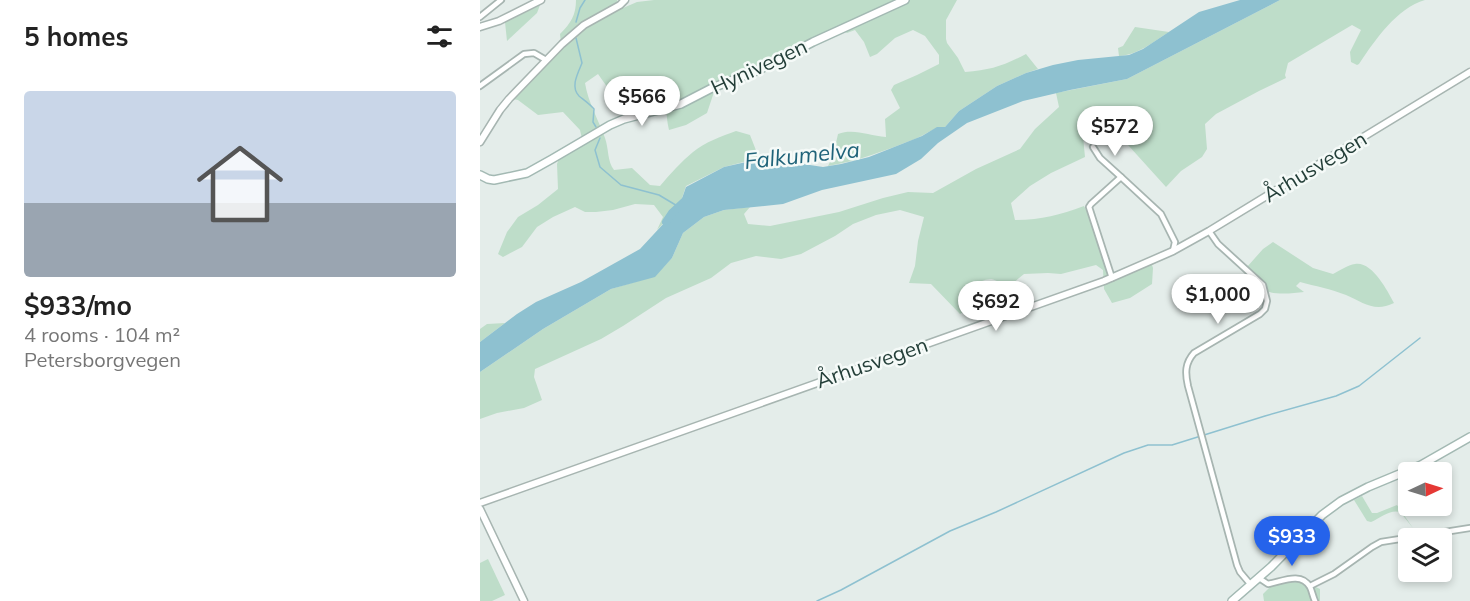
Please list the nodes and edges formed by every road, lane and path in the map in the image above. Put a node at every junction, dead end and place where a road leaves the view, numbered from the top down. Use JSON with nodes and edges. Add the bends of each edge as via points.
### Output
{"nodes":[{"id":1,"x":501,"y":0,"type":"edge"},
{"id":2,"x":541,"y":0,"type":"edge"},
{"id":3,"x":625,"y":0,"type":"edge"},
{"id":4,"x":905,"y":0,"type":"edge"},
{"id":5,"x":480,"y":17,"type":"edge"},
{"id":6,"x":480,"y":27,"type":"edge"},
{"id":7,"x":546,"y":60,"type":"junction"},
{"id":8,"x":1470,"y":72,"type":"edge"},
{"id":9,"x":480,"y":86,"type":"edge"},
{"id":10,"x":480,"y":142,"type":"edge"},
{"id":11,"x":1094,"y":147,"type":"dead end"},
{"id":12,"x":480,"y":175,"type":"edge"},
{"id":13,"x":1121,"y":177,"type":"junction"},
{"id":14,"x":1209,"y":231,"type":"junction"},
{"id":15,"x":1175,"y":242,"type":"junction"},
{"id":16,"x":1185,"y":245,"type":"junction"},
{"id":17,"x":1173,"y":251,"type":"junction"},
{"id":18,"x":1112,"y":278,"type":"junction"},
{"id":19,"x":1470,"y":436,"type":"edge"},
{"id":20,"x":480,"y":502,"type":"edge"},
{"id":21,"x":480,"y":509,"type":"edge"},
{"id":22,"x":1470,"y":528,"type":"edge"},
{"id":23,"x":1259,"y":578,"type":"junction"},
{"id":24,"x":1251,"y":585,"type":"junction"},
{"id":25,"x":1310,"y":586,"type":"junction"},
{"id":26,"x":524,"y":601,"type":"edge"},
{"id":27,"x":1232,"y":601,"type":"edge"},
{"id":28,"x":1315,"y":601,"type":"edge"}],
"edges":[{"from":1,"to":5,"type":"street"},
{"from":2,"to":6,"type":"street"},
{"from":3,"to":7,"type":"street","via":[[584,25]]},
{"from":4,"to":12,"type":"main road","name":"Hynivegen","via":[[681,104],[610,125],[526,172],[494,180]]},
{"from":7,"to":9,"type":"street","via":[[538,54],[524,54]]},
{"from":7,"to":10,"type":"street","via":[[505,105]]},
{"from":8,"to":14,"type":"street","name":"Århusvegen"},
{"from":11,"to":13,"type":"street"},
{"from":13,"to":15,"type":"street","via":[[1161,214]]},
{"from":13,"to":18,"type":"street","via":[[1089,209]]},
{"from":14,"to":16,"type":"street","name":"Århusvegen"},
{"from":14,"to":24,"type":"street","via":[[1263,285],[1267,301],[1261,313],[1198,351],[1186,367],[1237,565]]},
{"from":15,"to":16,"type":"street"},
{"from":15,"to":17,"type":"street"},
{"from":16,"to":17,"type":"street","name":"Århusvegen"},
{"from":17,"to":18,"type":"street","name":"Århusvegen"},
{"from":18,"to":20,"type":"street","name":"Århusvegen"},
{"from":19,"to":23,"type":"main road","via":[[1427,462],[1341,501]]},
{"from":21,"to":26,"type":"street"},
{"from":22,"to":25,"type":"street","via":[[1381,542],[1327,579]]},
{"from":23,"to":24,"type":"main road"},
{"from":23,"to":25,"type":"street","via":[[1268,584],[1291,578]]},
{"from":24,"to":27,"type":"main road"},
{"from":25,"to":28,"type":"street"}]}
